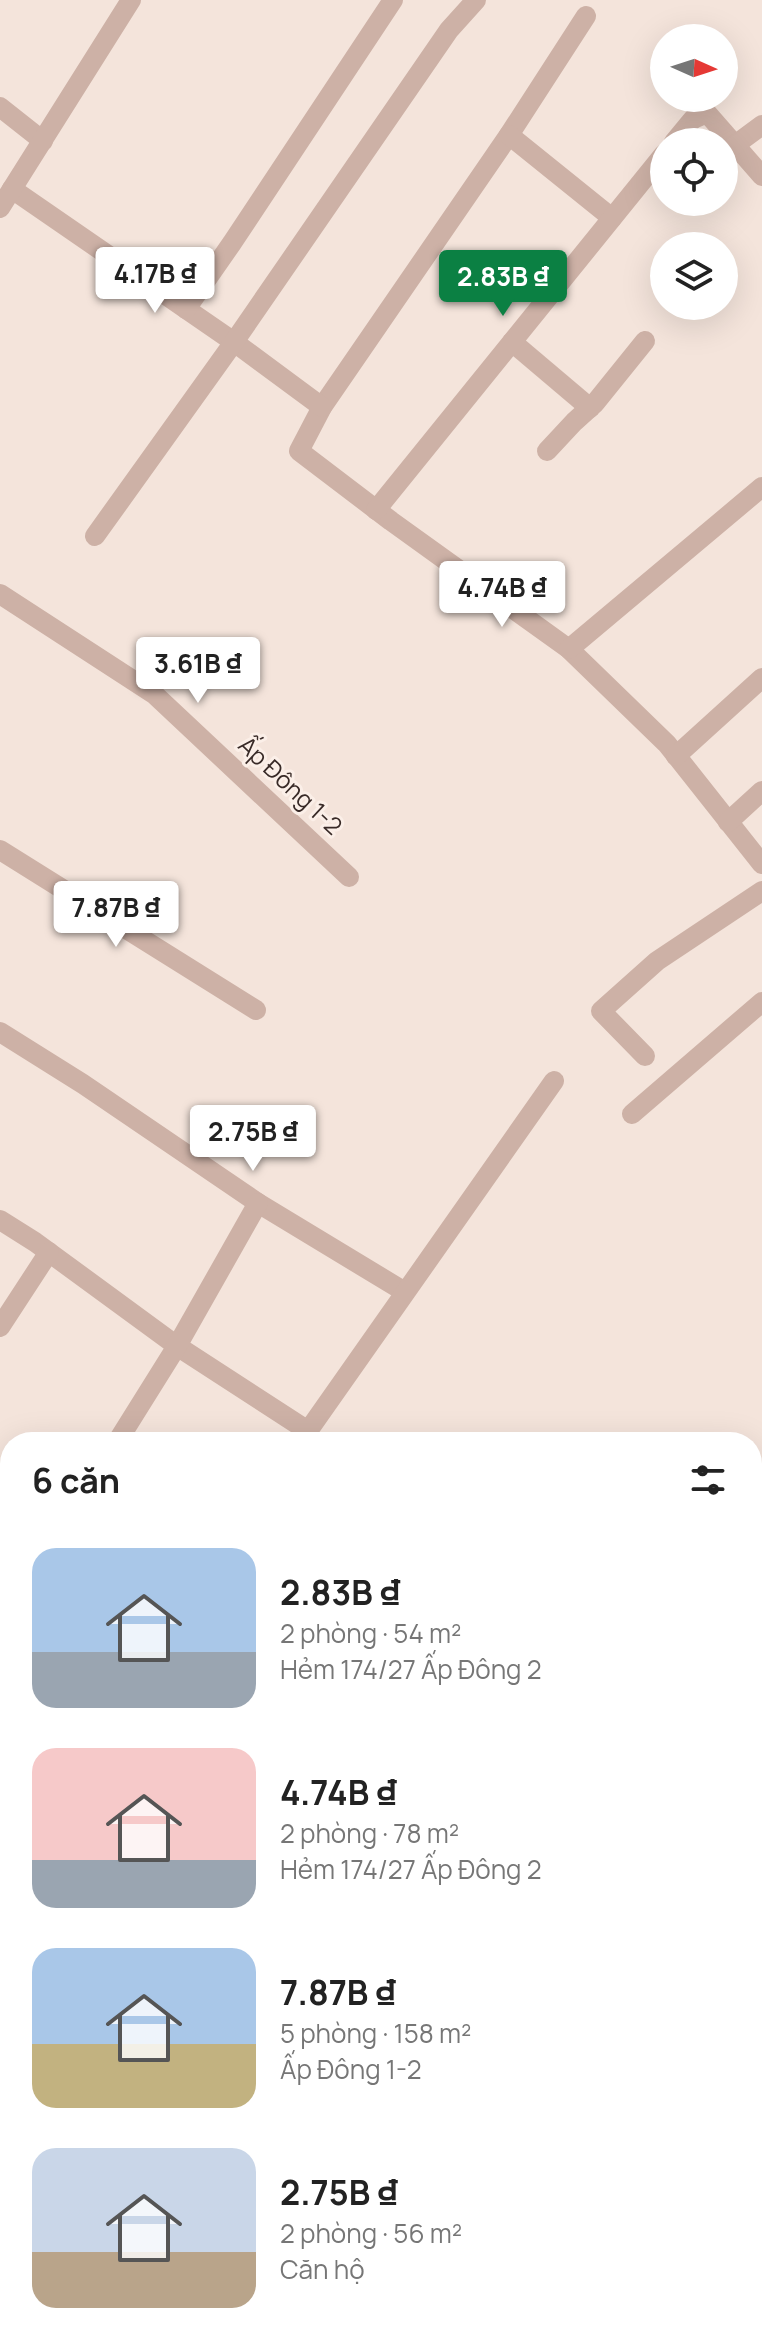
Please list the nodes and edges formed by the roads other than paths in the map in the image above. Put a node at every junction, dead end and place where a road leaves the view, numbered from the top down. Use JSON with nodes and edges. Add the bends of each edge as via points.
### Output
{"nodes":[{"id":1,"x":131,"y":0,"type":"edge"},
{"id":2,"x":393,"y":0,"type":"edge"},
{"id":3,"x":476,"y":0,"type":"edge"},
{"id":4,"x":586,"y":16,"type":"dead end"},
{"id":5,"x":0,"y":107,"type":"edge"},
{"id":6,"x":762,"y":125,"type":"edge"},
{"id":7,"x":686,"y":128,"type":"edge"},
{"id":8,"x":720,"y":128,"type":"edge"},
{"id":9,"x":509,"y":135,"type":"junction"},
{"id":10,"x":43,"y":141,"type":"junction"},
{"id":11,"x":738,"y":143,"type":"edge"},
{"id":12,"x":738,"y":148,"type":"edge"},
{"id":13,"x":650,"y":171,"type":"edge"},
{"id":14,"x":762,"y":176,"type":"edge"},
{"id":15,"x":12,"y":189,"type":"junction"},
{"id":16,"x":0,"y":208,"type":"edge"},
{"id":17,"x":612,"y":218,"type":"junction"},
{"id":18,"x":186,"y":309,"type":"junction"},
{"id":19,"x":645,"y":341,"type":"dead end"},
{"id":20,"x":234,"y":342,"type":"junction"},
{"id":21,"x":512,"y":342,"type":"junction"},
{"id":22,"x":322,"y":407,"type":"junction"},
{"id":23,"x":590,"y":408,"type":"junction"},
{"id":24,"x":547,"y":451,"type":"dead end"},
{"id":25,"x":762,"y":487,"type":"edge"},
{"id":26,"x":376,"y":510,"type":"junction"},
{"id":27,"x":95,"y":536,"type":"dead end"},
{"id":28,"x":0,"y":594,"type":"edge"},
{"id":29,"x":569,"y":649,"type":"junction"},
{"id":30,"x":762,"y":678,"type":"edge"},
{"id":31,"x":676,"y":756,"type":"junction"},
{"id":32,"x":762,"y":791,"type":"edge"},
{"id":33,"x":728,"y":822,"type":"junction"},
{"id":34,"x":0,"y":850,"type":"edge"},
{"id":35,"x":762,"y":864,"type":"edge"},
{"id":36,"x":349,"y":877,"type":"dead end"},
{"id":37,"x":762,"y":891,"type":"edge"},
{"id":38,"x":762,"y":1002,"type":"edge"},
{"id":39,"x":256,"y":1010,"type":"dead end"},
{"id":40,"x":0,"y":1032,"type":"edge"},
{"id":41,"x":645,"y":1056,"type":"dead end"},
{"id":42,"x":554,"y":1081,"type":"dead end"},
{"id":43,"x":632,"y":1114,"type":"dead end"},
{"id":44,"x":258,"y":1203,"type":"junction"},
{"id":45,"x":0,"y":1220,"type":"edge"},
{"id":46,"x":49,"y":1252,"type":"junction"},
{"id":47,"x":405,"y":1292,"type":"junction"},
{"id":48,"x":0,"y":1327,"type":"edge"},
{"id":49,"x":177,"y":1346,"type":"junction"},
{"id":50,"x":123,"y":1432,"type":"edge"}],
"edges":[{"from":1,"to":10,"type":"street"},
{"from":2,"to":18,"type":"street"},
{"from":3,"to":20,"type":"street","via":[[449,30]]},
{"from":4,"to":9,"type":"street"},
{"from":5,"to":10,"type":"street"},
{"from":6,"to":11,"type":"street"},
{"from":7,"to":8,"type":"street","via":[[707,113]]},
{"from":9,"to":17,"type":"street"},
{"from":9,"to":22,"type":"street"},
{"from":10,"to":15,"type":"street"},
{"from":12,"to":14,"type":"street"},
{"from":13,"to":17,"type":"street"},
{"from":15,"to":16,"type":"street"},
{"from":15,"to":18,"type":"street"},
{"from":17,"to":21,"type":"street"},
{"from":18,"to":20,"type":"street"},
{"from":19,"to":23,"type":"street"},
{"from":20,"to":22,"type":"street"},
{"from":20,"to":27,"type":"street"},
{"from":21,"to":23,"type":"street"},
{"from":21,"to":26,"type":"street"},
{"from":22,"to":26,"type":"street","via":[[299,451]]},
{"from":23,"to":24,"type":"street"},
{"from":25,"to":29,"type":"street"},
{"from":26,"to":29,"type":"street"},
{"from":28,"to":36,"type":"street","name":"Ấp Đông 1-2","via":[[154,694]]},
{"from":29,"to":31,"type":"street"},
{"from":30,"to":31,"type":"street"},
{"from":31,"to":33,"type":"street"},
{"from":32,"to":33,"type":"street"},
{"from":33,"to":35,"type":"street"},
{"from":34,"to":39,"type":"street"},
{"from":37,"to":41,"type":"street","via":[[657,961],[601,1011]]},
{"from":38,"to":43,"type":"street"},
{"from":40,"to":44,"type":"street"},
{"from":42,"to":47,"type":"street"},
{"from":44,"to":47,"type":"street"},
{"from":44,"to":49,"type":"street"},
{"from":45,"to":46,"type":"street"},
{"from":46,"to":48,"type":"street"},
{"from":46,"to":49,"type":"street"},
{"from":47,"to":49,"type":"street","via":[[308,1431]]},
{"from":49,"to":50,"type":"street"}]}
